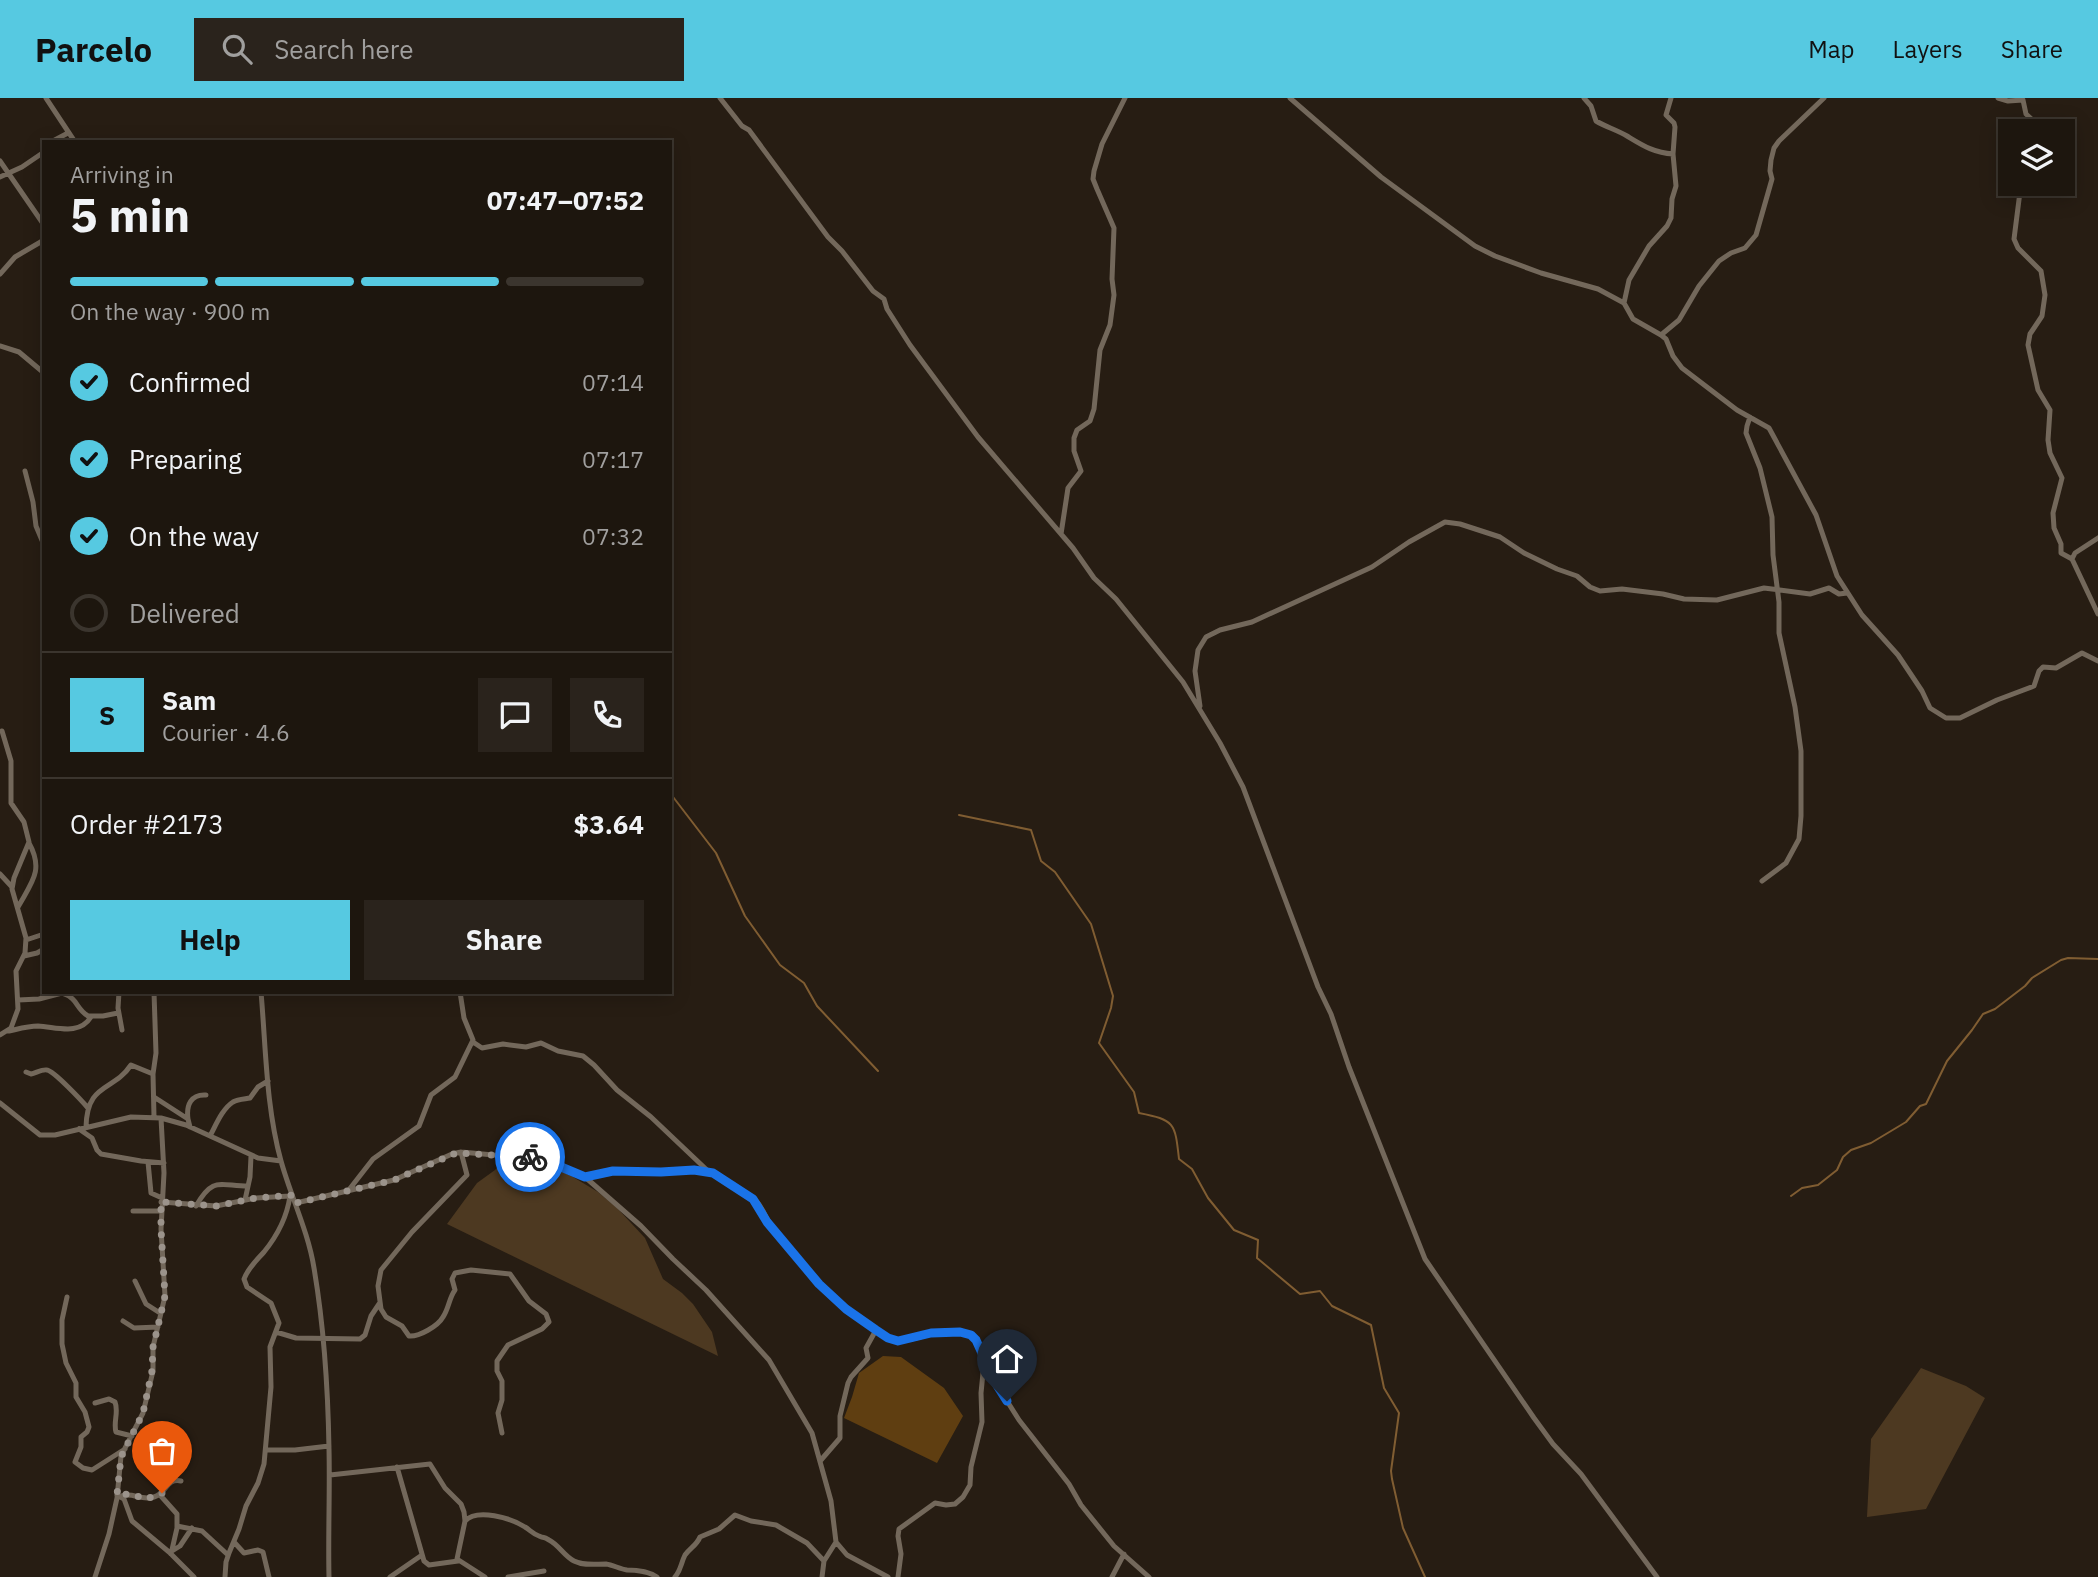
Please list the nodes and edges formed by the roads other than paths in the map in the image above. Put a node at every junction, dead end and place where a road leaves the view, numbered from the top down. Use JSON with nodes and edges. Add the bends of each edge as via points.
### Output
{"nodes":[{"id":1,"x":46,"y":98,"type":"edge"},
{"id":2,"x":720,"y":98,"type":"edge"},
{"id":3,"x":1125,"y":98,"type":"edge"},
{"id":4,"x":1290,"y":98,"type":"edge"},
{"id":5,"x":1584,"y":98,"type":"edge"},
{"id":6,"x":1671,"y":98,"type":"edge"},
{"id":7,"x":1824,"y":98,"type":"edge"},
{"id":8,"x":1998,"y":98,"type":"edge"},
{"id":9,"x":2031,"y":119,"type":"edge"},
{"id":10,"x":68,"y":133,"type":"junction"},
{"id":11,"x":55,"y":140,"type":"edge"},
{"id":12,"x":73,"y":140,"type":"edge"},
{"id":13,"x":42,"y":153,"type":"edge"},
{"id":14,"x":1673,"y":154,"type":"junction"},
{"id":15,"x":0,"y":160,"type":"edge"},
{"id":16,"x":10,"y":173,"type":"junction"},
{"id":17,"x":0,"y":177,"type":"edge"},
{"id":18,"x":2019,"y":196,"type":"edge"},
{"id":19,"x":42,"y":222,"type":"edge"},
{"id":20,"x":42,"y":241,"type":"edge"},
{"id":21,"x":0,"y":274,"type":"edge"},
{"id":22,"x":1624,"y":303,"type":"junction"},
{"id":23,"x":1661,"y":335,"type":"junction"},
{"id":24,"x":0,"y":346,"type":"edge"},
{"id":25,"x":42,"y":371,"type":"edge"},
{"id":26,"x":1750,"y":417,"type":"junction"},
{"id":27,"x":25,"y":471,"type":"dead end"},
{"id":28,"x":1061,"y":534,"type":"junction"},
{"id":29,"x":2098,"y":538,"type":"edge"},
{"id":30,"x":42,"y":540,"type":"edge"},
{"id":31,"x":2072,"y":559,"type":"junction"},
{"id":32,"x":1777,"y":589,"type":"junction"},
{"id":33,"x":1847,"y":593,"type":"junction"},
{"id":34,"x":2098,"y":614,"type":"edge"},
{"id":35,"x":2098,"y":661,"type":"edge"},
{"id":36,"x":1201,"y":710,"type":"junction"},
{"id":37,"x":2,"y":731,"type":"dead end"},
{"id":38,"x":29,"y":842,"type":"junction"},
{"id":39,"x":0,"y":874,"type":"edge"},
{"id":40,"x":1762,"y":881,"type":"dead end"},
{"id":41,"x":12,"y":887,"type":"junction"},
{"id":42,"x":18,"y":907,"type":"junction"},
{"id":43,"x":42,"y":935,"type":"edge"},
{"id":44,"x":26,"y":940,"type":"junction"},
{"id":45,"x":42,"y":950,"type":"edge"},
{"id":46,"x":24,"y":956,"type":"junction"},
{"id":47,"x":58,"y":994,"type":"edge"},
{"id":48,"x":64,"y":994,"type":"edge"},
{"id":49,"x":119,"y":994,"type":"edge"},
{"id":50,"x":154,"y":994,"type":"edge"},
{"id":51,"x":261,"y":994,"type":"edge"},
{"id":52,"x":460,"y":994,"type":"edge"},
{"id":53,"x":18,"y":999,"type":"junction"},
{"id":54,"x":118,"y":1013,"type":"junction"},
{"id":55,"x":91,"y":1017,"type":"junction"},
{"id":56,"x":122,"y":1030,"type":"dead end"},
{"id":57,"x":7,"y":1032,"type":"junction"},
{"id":58,"x":0,"y":1035,"type":"edge"},
{"id":59,"x":473,"y":1042,"type":"junction"},
{"id":60,"x":26,"y":1072,"type":"dead end"},
{"id":61,"x":153,"y":1074,"type":"junction"},
{"id":62,"x":268,"y":1081,"type":"junction"},
{"id":63,"x":206,"y":1095,"type":"dead end"},
{"id":64,"x":154,"y":1097,"type":"junction"},
{"id":65,"x":0,"y":1102,"type":"edge"},
{"id":66,"x":88,"y":1108,"type":"junction"},
{"id":67,"x":154,"y":1117,"type":"junction"},
{"id":68,"x":161,"y":1118,"type":"junction"},
{"id":69,"x":188,"y":1119,"type":"junction"},
{"id":70,"x":86,"y":1126,"type":"junction"},
{"id":71,"x":190,"y":1127,"type":"junction"},
{"id":72,"x":78,"y":1128,"type":"junction"},
{"id":73,"x":210,"y":1136,"type":"junction"},
{"id":74,"x":461,"y":1152,"type":"junction"},
{"id":75,"x":251,"y":1156,"type":"junction"},
{"id":76,"x":281,"y":1161,"type":"junction"},
{"id":77,"x":148,"y":1162,"type":"junction"},
{"id":78,"x":164,"y":1163,"type":"junction"},
{"id":79,"x":709,"y":1172,"type":"junction"},
{"id":80,"x":585,"y":1177,"type":"junction"},
{"id":81,"x":248,"y":1186,"type":"junction"},
{"id":82,"x":348,"y":1191,"type":"junction"},
{"id":83,"x":291,"y":1196,"type":"junction"},
{"id":84,"x":161,"y":1200,"type":"junction"},
{"id":85,"x":246,"y":1200,"type":"junction"},
{"id":86,"x":296,"y":1203,"type":"junction"},
{"id":87,"x":196,"y":1206,"type":"junction"},
{"id":88,"x":134,"y":1211,"type":"dead end"},
{"id":89,"x":161,"y":1211,"type":"junction"},
{"id":90,"x":135,"y":1281,"type":"dead end"},
{"id":91,"x":67,"y":1297,"type":"dead end"},
{"id":92,"x":379,"y":1308,"type":"junction"},
{"id":93,"x":160,"y":1313,"type":"junction"},
{"id":94,"x":124,"y":1321,"type":"dead end"},
{"id":95,"x":158,"y":1327,"type":"junction"},
{"id":96,"x":876,"y":1330,"type":"junction"},
{"id":97,"x":276,"y":1332,"type":"junction"},
{"id":98,"x":323,"y":1339,"type":"junction"},
{"id":99,"x":985,"y":1360,"type":"junction"},
{"id":100,"x":94,"y":1403,"type":"dead end"},
{"id":101,"x":502,"y":1433,"type":"dead end"},
{"id":102,"x":131,"y":1436,"type":"junction"},
{"id":103,"x":329,"y":1446,"type":"junction"},
{"id":104,"x":125,"y":1449,"type":"junction"},
{"id":105,"x":266,"y":1450,"type":"junction"},
{"id":106,"x":109,"y":1459,"type":"junction"},
{"id":107,"x":821,"y":1460,"type":"junction"},
{"id":108,"x":397,"y":1467,"type":"junction"},
{"id":109,"x":119,"y":1471,"type":"junction"},
{"id":110,"x":330,"y":1475,"type":"junction"},
{"id":111,"x":181,"y":1481,"type":"dead end"},
{"id":112,"x":160,"y":1495,"type":"junction"},
{"id":113,"x":119,"y":1496,"type":"junction"},
{"id":114,"x":465,"y":1521,"type":"junction"},
{"id":115,"x":177,"y":1526,"type":"junction"},
{"id":116,"x":192,"y":1528,"type":"junction"},
{"id":117,"x":234,"y":1542,"type":"junction"},
{"id":118,"x":836,"y":1542,"type":"junction"},
{"id":119,"x":172,"y":1552,"type":"junction"},
{"id":120,"x":1124,"y":1554,"type":"junction"},
{"id":121,"x":228,"y":1555,"type":"junction"},
{"id":122,"x":422,"y":1555,"type":"junction"},
{"id":123,"x":458,"y":1561,"type":"junction"},
{"id":124,"x":824,"y":1561,"type":"junction"},
{"id":125,"x":544,"y":1571,"type":"dead end"},
{"id":126,"x":95,"y":1577,"type":"edge"},
{"id":127,"x":194,"y":1577,"type":"edge"},
{"id":128,"x":225,"y":1577,"type":"edge"},
{"id":129,"x":269,"y":1577,"type":"edge"},
{"id":130,"x":329,"y":1577,"type":"edge"},
{"id":131,"x":390,"y":1577,"type":"edge"},
{"id":132,"x":485,"y":1577,"type":"edge"},
{"id":133,"x":508,"y":1577,"type":"edge"},
{"id":134,"x":657,"y":1577,"type":"edge"},
{"id":135,"x":675,"y":1577,"type":"edge"},
{"id":136,"x":822,"y":1577,"type":"edge"},
{"id":137,"x":888,"y":1577,"type":"edge"},
{"id":138,"x":898,"y":1577,"type":"edge"},
{"id":139,"x":1112,"y":1577,"type":"edge"},
{"id":140,"x":1149,"y":1577,"type":"edge"},
{"id":141,"x":1657,"y":1577,"type":"edge"}],
"edges":[{"from":1,"to":10,"type":"street"},
{"from":2,"to":28,"type":"street","via":[[828,237],[884,299],[906,339],[966,423]]},
{"from":3,"to":28,"type":"street","via":[[1094,171],[1093,179],[1114,228],[1114,300],[1100,350],[1094,409],[1090,421],[1077,429],[1074,438],[1081,471],[1068,488]]},
{"from":4,"to":22,"type":"street","via":[[1381,177],[1475,246],[1541,273],[1598,289]]},
{"from":5,"to":14,"type":"street","via":[[1596,121],[1643,147]]},
{"from":6,"to":14,"type":"street","via":[[1666,115],[1675,127]]},
{"from":7,"to":23,"type":"street","via":[[1774,148],[1771,183],[1752,240],[1719,261],[1679,320]]},
{"from":8,"to":9,"type":"street","via":[[2023,100]]},
{"from":10,"to":11,"type":"street"},
{"from":10,"to":12,"type":"street"},
{"from":13,"to":16,"type":"street"},
{"from":14,"to":22,"type":"street","via":[[1676,186],[1671,218],[1629,280]]},
{"from":15,"to":16,"type":"street"},
{"from":16,"to":17,"type":"street"},
{"from":16,"to":19,"type":"street"},
{"from":18,"to":31,"type":"street","via":[[2014,239],[2041,271],[2045,299],[2028,345],[2038,390],[2050,410],[2050,453],[2062,478],[2053,508],[2054,528],[2061,553]]},
{"from":20,"to":21,"type":"street","via":[[15,257]]},
{"from":22,"to":23,"type":"street","via":[[1633,320]]},
{"from":23,"to":26,"type":"street","via":[[1682,368]]},
{"from":24,"to":25,"type":"street","via":[[19,352]]},
{"from":26,"to":32,"type":"street","via":[[1746,433],[1772,517]]},
{"from":26,"to":33,"type":"street","via":[[1769,428],[1778,442],[1816,515]]},
{"from":27,"to":30,"type":"street"},
{"from":28,"to":36,"type":"street","via":[[1172,666]]},
{"from":29,"to":31,"type":"street"},
{"from":31,"to":34,"type":"street"},
{"from":32,"to":33,"type":"street","via":[[1810,594],[1829,588]]},
{"from":32,"to":36,"type":"street","via":[[1717,600],[1622,589],[1600,591],[1500,537],[1445,522],[1373,567],[1252,622],[1206,637],[1198,650],[1195,671]]},
{"from":32,"to":40,"type":"street","via":[[1779,633],[1801,751],[1801,816],[1799,839],[1791,856]]},
{"from":33,"to":35,"type":"street","via":[[1898,655],[1928,706],[1946,718],[1960,718],[2035,686],[2041,668],[2058,667],[2077,654]]},
{"from":36,"to":141,"type":"street","via":[[1247,797],[1425,1259],[1534,1418]]},
{"from":37,"to":38,"type":"street","via":[[11,761],[11,803],[24,822]]},
{"from":38,"to":41,"type":"street"},
{"from":38,"to":42,"type":"street","via":[[37,866]]},
{"from":39,"to":41,"type":"street"},
{"from":41,"to":42,"type":"street"},
{"from":42,"to":44,"type":"street"},
{"from":43,"to":44,"type":"street"},
{"from":44,"to":46,"type":"street"},
{"from":45,"to":46,"type":"street"},
{"from":46,"to":53,"type":"street","via":[[16,971]]},
{"from":47,"to":53,"type":"street"},
{"from":48,"to":55,"type":"street"},
{"from":49,"to":54,"type":"street"},
{"from":50,"to":61,"type":"street"},
{"from":51,"to":62,"type":"street"},
{"from":52,"to":59,"type":"street"},
{"from":53,"to":57,"type":"street"},
{"from":54,"to":55,"type":"street"},
{"from":54,"to":56,"type":"street"},
{"from":55,"to":57,"type":"street","via":[[76,1028],[36,1026]]},
{"from":57,"to":58,"type":"street"},
{"from":59,"to":79,"type":"street","via":[[482,1048],[541,1043],[583,1056]]},
{"from":59,"to":82,"type":"street","via":[[455,1077],[431,1095],[419,1126],[373,1159]]},
{"from":60,"to":66,"type":"street","via":[[50,1071]]},
{"from":61,"to":64,"type":"street"},
{"from":61,"to":66,"type":"street","via":[[130,1066],[123,1076],[99,1090]]},
{"from":62,"to":73,"type":"street","via":[[250,1098],[230,1104]]},
{"from":62,"to":76,"type":"street"},
{"from":63,"to":69,"type":"street","via":[[190,1101]]},
{"from":64,"to":67,"type":"street"},
{"from":64,"to":69,"type":"street"},
{"from":65,"to":72,"type":"street","via":[[40,1135]]},
{"from":66,"to":70,"type":"street"},
{"from":67,"to":68,"type":"street"},
{"from":67,"to":70,"type":"street"},
{"from":68,"to":71,"type":"street"},
{"from":68,"to":78,"type":"street"},
{"from":69,"to":71,"type":"street"},
{"from":70,"to":72,"type":"street"},
{"from":71,"to":73,"type":"street"},
{"from":72,"to":77,"type":"street","via":[[92,1138],[101,1154]]},
{"from":73,"to":75,"type":"street"},
{"from":74,"to":80,"type":"street","via":[[537,1159]]},
{"from":74,"to":82,"type":"street","via":[[394,1180]]},
{"from":74,"to":92,"type":"street","via":[[466,1177],[384,1265]]},
{"from":75,"to":76,"type":"street"},
{"from":75,"to":81,"type":"street"},
{"from":76,"to":83,"type":"street"},
{"from":77,"to":78,"type":"street"},
{"from":77,"to":84,"type":"street","via":[[151,1193]]},
{"from":78,"to":84,"type":"street"},
{"from":79,"to":80,"type":"street","via":[[613,1171]]},
{"from":79,"to":96,"type":"street","via":[[753,1199],[819,1284]]},
{"from":80,"to":107,"type":"street","via":[[641,1226],[759,1348],[812,1433]]},
{"from":81,"to":85,"type":"street"},
{"from":81,"to":87,"type":"street","via":[[217,1183]]},
{"from":82,"to":86,"type":"street"},
{"from":83,"to":85,"type":"street"},
{"from":83,"to":86,"type":"street"},
{"from":83,"to":97,"type":"street","via":[[279,1230],[244,1279],[247,1287],[273,1307],[279,1323]]},
{"from":84,"to":87,"type":"street"},
{"from":84,"to":89,"type":"street"},
{"from":85,"to":87,"type":"street"},
{"from":86,"to":98,"type":"street","via":[[314,1266]]},
{"from":88,"to":89,"type":"street"},
{"from":89,"to":93,"type":"street","via":[[165,1296]]},
{"from":90,"to":93,"type":"street","via":[[147,1306]]},
{"from":91,"to":106,"type":"street","via":[[62,1344],[89,1427],[81,1437],[75,1462],[92,1470]]},
{"from":92,"to":98,"type":"street","via":[[363,1338]]},
{"from":92,"to":101,"type":"street","via":[[415,1336],[444,1315],[456,1287],[455,1273],[510,1274],[549,1321],[508,1345],[497,1361],[502,1378],[498,1413]]},
{"from":93,"to":95,"type":"street"},
{"from":94,"to":95,"type":"street","via":[[134,1328]]},
{"from":95,"to":102,"type":"street","via":[[143,1413]]},
{"from":96,"to":99,"type":"street","via":[[898,1341],[931,1333],[971,1335]]},
{"from":96,"to":107,"type":"street","via":[[866,1348],[868,1358],[850,1377],[840,1416],[840,1438]]},
{"from":97,"to":98,"type":"street"},
{"from":97,"to":105,"type":"street","via":[[270,1347]]},
{"from":98,"to":103,"type":"street"},
{"from":99,"to":120,"type":"street","via":[[1018,1419]]},
{"from":99,"to":138,"type":"street","via":[[982,1422],[970,1485],[955,1504],[932,1504],[901,1527]]},
{"from":100,"to":102,"type":"street","via":[[115,1402],[116,1432]]},
{"from":102,"to":104,"type":"street"},
{"from":103,"to":105,"type":"street"},
{"from":103,"to":110,"type":"street"},
{"from":104,"to":106,"type":"street"},
{"from":104,"to":109,"type":"street"},
{"from":105,"to":117,"type":"street"},
{"from":106,"to":109,"type":"street"},
{"from":107,"to":118,"type":"street"},
{"from":108,"to":110,"type":"street"},
{"from":108,"to":114,"type":"street","via":[[430,1464],[461,1504]]},
{"from":108,"to":122,"type":"street"},
{"from":109,"to":113,"type":"street"},
{"from":110,"to":130,"type":"street"},
{"from":111,"to":112,"type":"street","via":[[170,1482]]},
{"from":112,"to":113,"type":"street","via":[[146,1499]]},
{"from":112,"to":115,"type":"street","via":[[176,1511]]},
{"from":113,"to":119,"type":"street","via":[[132,1521]]},
{"from":113,"to":126,"type":"street"},
{"from":114,"to":123,"type":"street"},
{"from":114,"to":134,"type":"street","via":[[475,1514],[501,1517],[549,1539],[577,1562]]},
{"from":115,"to":116,"type":"street"},
{"from":115,"to":119,"type":"street"},
{"from":116,"to":119,"type":"street"},
{"from":116,"to":121,"type":"street","via":[[207,1534]]},
{"from":117,"to":121,"type":"street"},
{"from":117,"to":129,"type":"street","via":[[244,1553],[263,1552]]},
{"from":118,"to":124,"type":"street"},
{"from":118,"to":137,"type":"street","via":[[847,1555]]},
{"from":119,"to":127,"type":"street"},
{"from":120,"to":139,"type":"street"},
{"from":120,"to":140,"type":"street"},
{"from":121,"to":128,"type":"street"},
{"from":122,"to":123,"type":"street","via":[[429,1565]]},
{"from":122,"to":131,"type":"street"},
{"from":123,"to":132,"type":"street"},
{"from":124,"to":135,"type":"street","via":[[807,1543],[776,1525],[735,1515],[700,1537]]},
{"from":124,"to":136,"type":"street"},
{"from":125,"to":133,"type":"street"}]}
